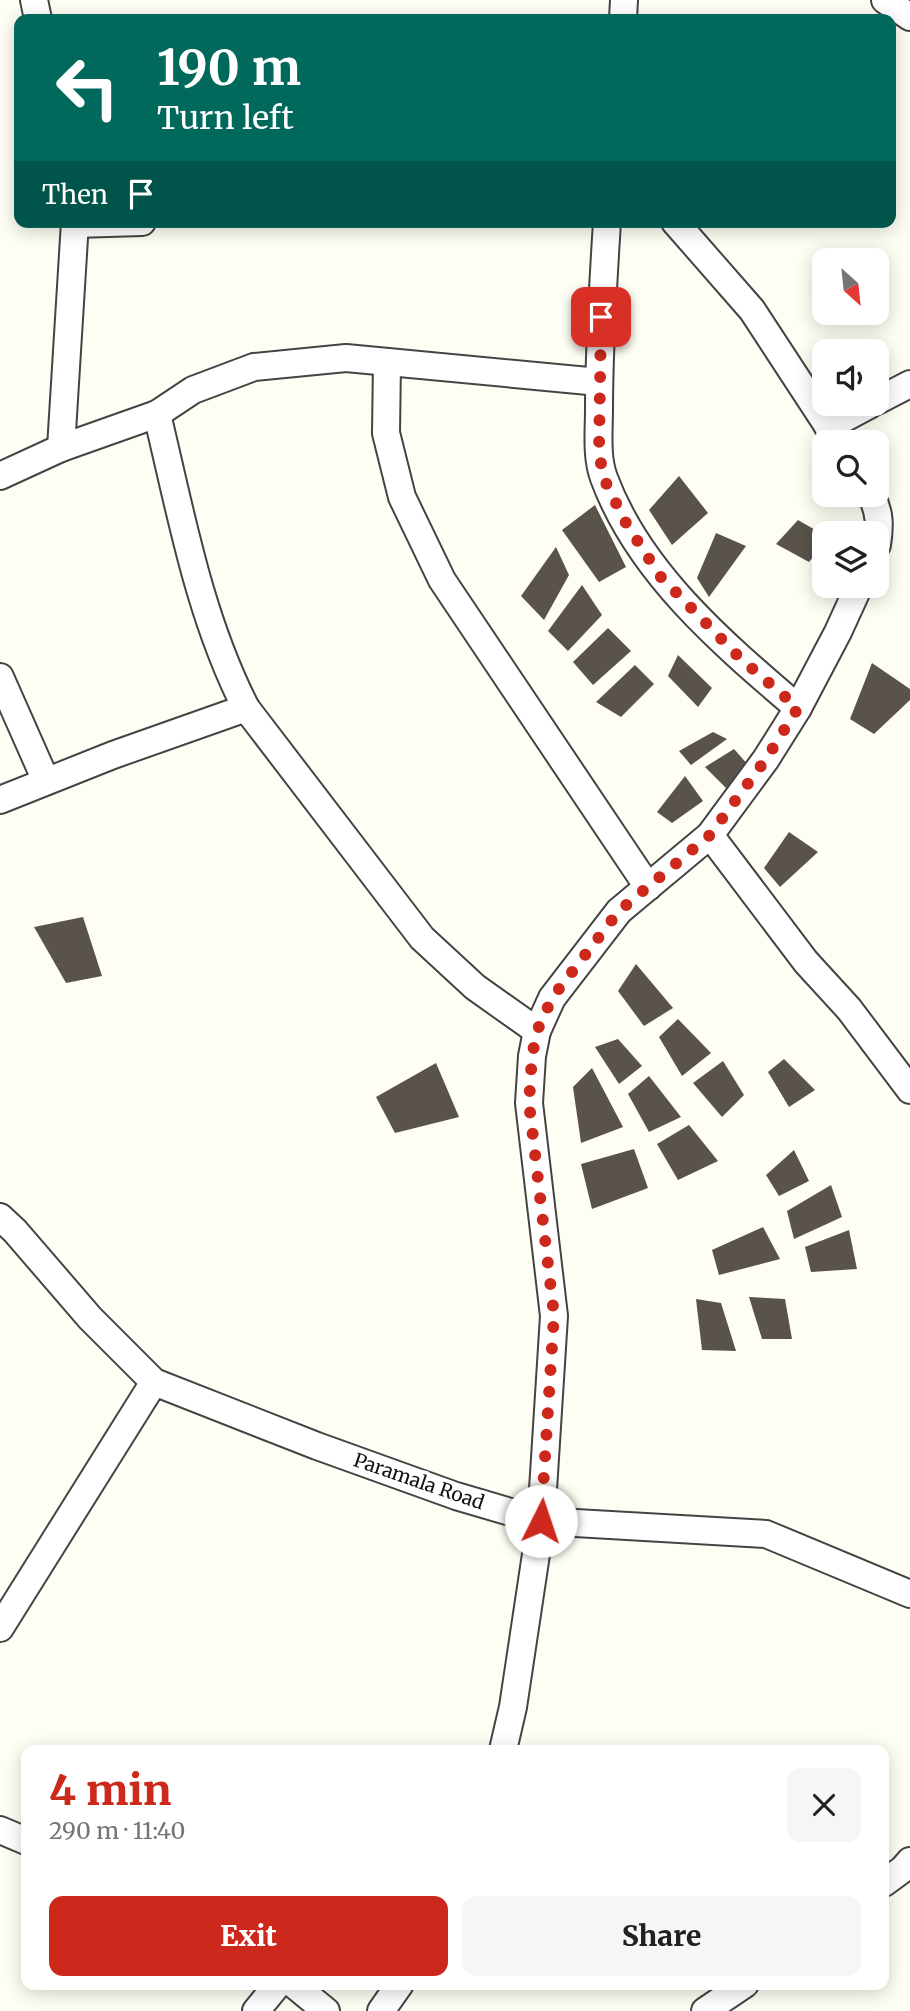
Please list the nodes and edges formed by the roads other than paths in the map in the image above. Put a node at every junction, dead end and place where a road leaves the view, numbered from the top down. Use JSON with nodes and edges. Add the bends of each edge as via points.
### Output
{"nodes":[{"id":1,"x":885,"y":0,"type":"edge"},
{"id":2,"x":910,"y":17,"type":"edge"},
{"id":3,"x":75,"y":228,"type":"edge"},
{"id":4,"x":607,"y":228,"type":"edge"},
{"id":5,"x":680,"y":228,"type":"edge"},
{"id":6,"x":387,"y":362,"type":"junction"},
{"id":7,"x":599,"y":382,"type":"junction"},
{"id":8,"x":910,"y":384,"type":"edge"},
{"id":9,"x":889,"y":395,"type":"edge"},
{"id":10,"x":157,"y":414,"type":"junction"},
{"id":11,"x":856,"y":416,"type":"edge"},
{"id":12,"x":830,"y":430,"type":"edge"},
{"id":13,"x":839,"y":430,"type":"edge"},
{"id":14,"x":61,"y":448,"type":"junction"},
{"id":15,"x":0,"y":476,"type":"edge"},
{"id":16,"x":854,"y":598,"type":"edge"},
{"id":17,"x":0,"y":677,"type":"edge"},
{"id":18,"x":246,"y":708,"type":"junction"},
{"id":19,"x":798,"y":708,"type":"junction"},
{"id":20,"x":46,"y":781,"type":"junction"},
{"id":21,"x":0,"y":800,"type":"edge"},
{"id":22,"x":710,"y":835,"type":"junction"},
{"id":23,"x":648,"y":887,"type":"junction"},
{"id":24,"x":537,"y":1031,"type":"junction"},
{"id":25,"x":910,"y":1090,"type":"edge"},
{"id":26,"x":0,"y":1216,"type":"edge"},
{"id":27,"x":154,"y":1382,"type":"junction"},
{"id":28,"x":541,"y":1521,"type":"junction"},
{"id":29,"x":910,"y":1594,"type":"edge"},
{"id":30,"x":0,"y":1629,"type":"edge"},
{"id":31,"x":504,"y":1745,"type":"edge"},
{"id":32,"x":0,"y":1830,"type":"edge"},
{"id":33,"x":21,"y":1839,"type":"edge"},
{"id":34,"x":910,"y":1861,"type":"edge"},
{"id":35,"x":889,"y":1880,"type":"edge"},
{"id":36,"x":273,"y":1990,"type":"edge"},
{"id":37,"x":300,"y":1990,"type":"edge"},
{"id":38,"x":396,"y":1990,"type":"edge"},
{"id":39,"x":737,"y":1990,"type":"edge"},
{"id":40,"x":256,"y":2011,"type":"edge"},
{"id":41,"x":326,"y":2011,"type":"edge"},
{"id":42,"x":381,"y":2011,"type":"edge"},
{"id":43,"x":705,"y":2011,"type":"edge"}],
"edges":[{"from":1,"to":2,"type":"street"},
{"from":3,"to":14,"type":"street"},
{"from":4,"to":7,"type":"street"},
{"from":5,"to":12,"type":"street","via":[[752,310]]},
{"from":6,"to":7,"type":"street"},
{"from":6,"to":10,"type":"street","via":[[346,358],[254,367],[193,390]]},
{"from":6,"to":23,"type":"street","via":[[386,433],[395,471],[402,497],[442,580]]},
{"from":7,"to":19,"type":"street","via":[[603,477],[626,523],[660,576],[740,658]]},
{"from":8,"to":9,"type":"street"},
{"from":10,"to":14,"type":"street"},
{"from":10,"to":18,"type":"street","via":[[198,586],[229,675]]},
{"from":11,"to":13,"type":"street"},
{"from":14,"to":15,"type":"street"},
{"from":16,"to":19,"type":"street"},
{"from":17,"to":20,"type":"street"},
{"from":18,"to":20,"type":"street"},
{"from":18,"to":24,"type":"street","via":[[422,939],[475,987]]},
{"from":19,"to":22,"type":"street"},
{"from":20,"to":21,"type":"street"},
{"from":22,"to":23,"type":"street"},
{"from":22,"to":25,"type":"street"},
{"from":23,"to":24,"type":"street","via":[[619,911],[552,998]]},
{"from":24,"to":28,"type":"street","via":[[529,1103],[554,1315]]},
{"from":26,"to":27,"type":"street","name":"Paramala Road"},
{"from":27,"to":28,"type":"street","name":"Paramala Road","via":[[330,1451]]},
{"from":27,"to":30,"type":"street"},
{"from":28,"to":29,"type":"street","name":"Paramala Road","via":[[766,1534]]},
{"from":28,"to":31,"type":"street"},
{"from":32,"to":33,"type":"street"},
{"from":34,"to":35,"type":"street"},
{"from":36,"to":40,"type":"street"},
{"from":37,"to":41,"type":"street"},
{"from":38,"to":42,"type":"street"},
{"from":39,"to":43,"type":"street"}]}
